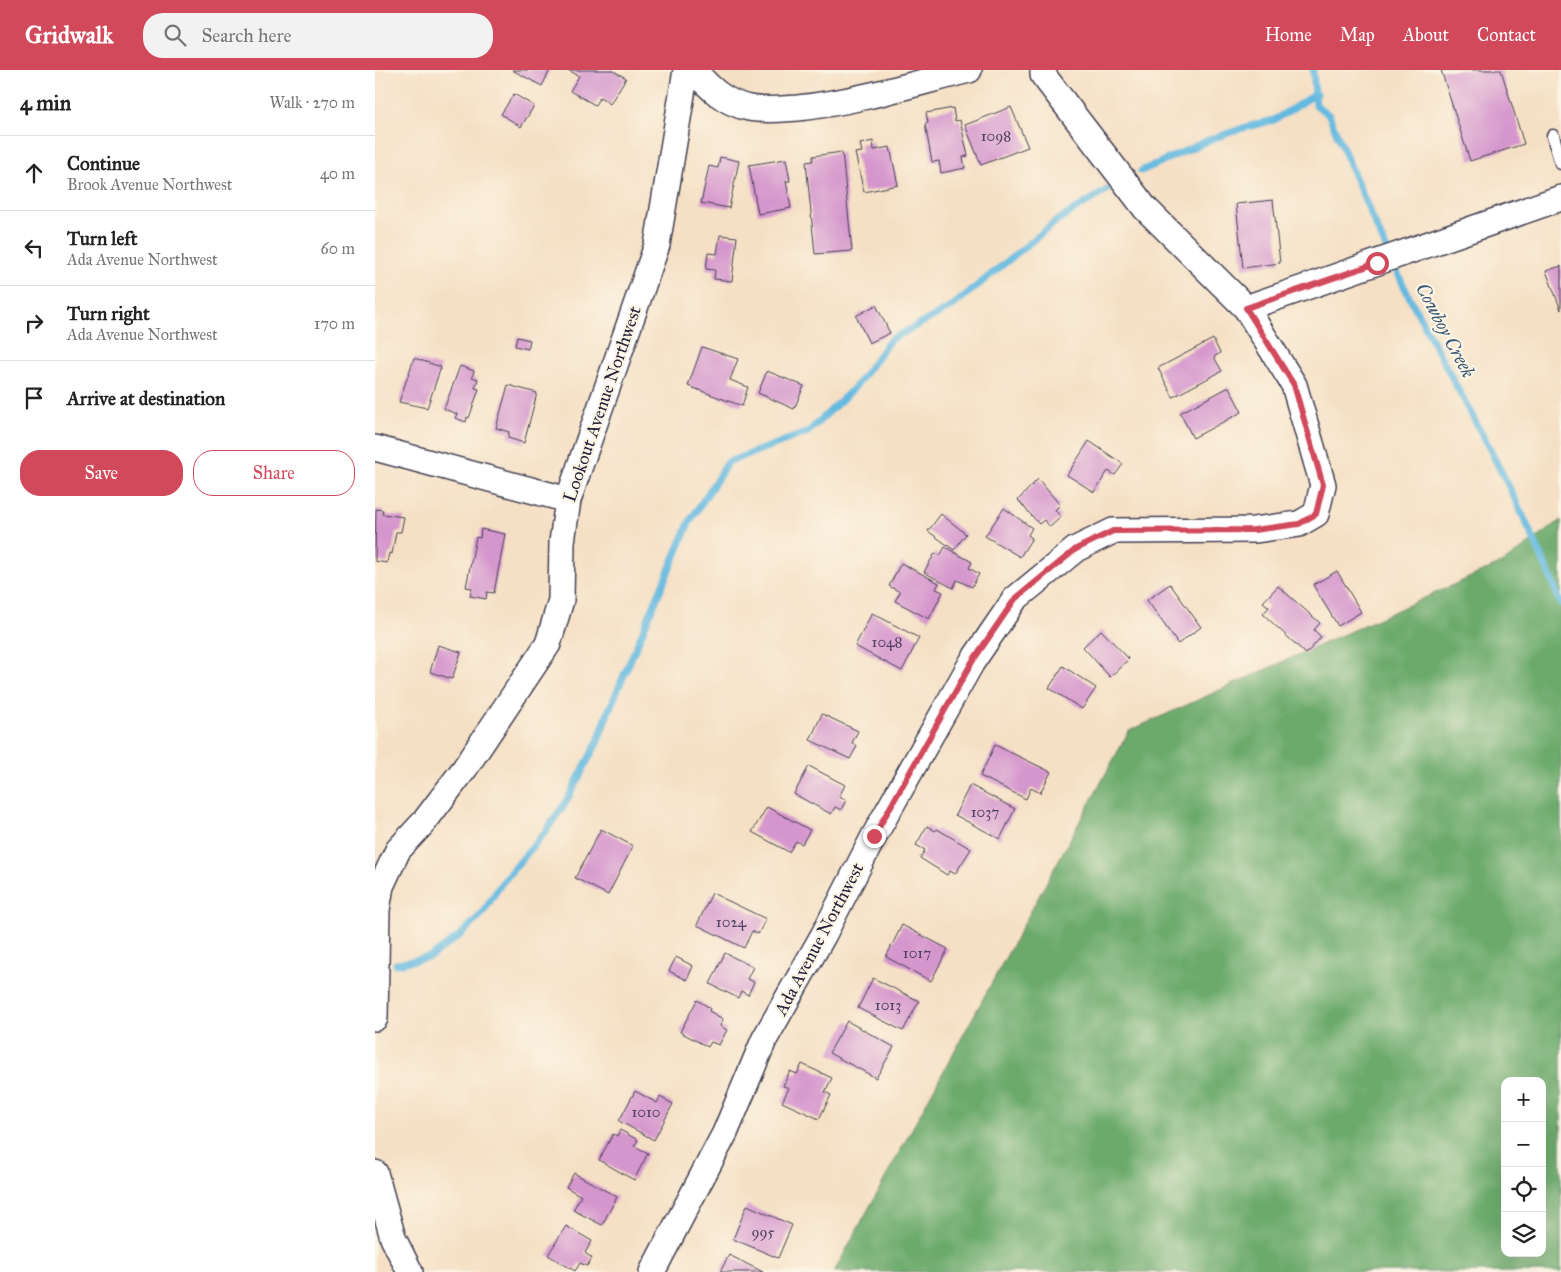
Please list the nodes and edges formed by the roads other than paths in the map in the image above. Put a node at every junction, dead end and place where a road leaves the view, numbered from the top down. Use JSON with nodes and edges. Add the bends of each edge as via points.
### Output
{"nodes":[{"id":1,"x":686,"y":70,"type":"edge"},
{"id":2,"x":694,"y":70,"type":"edge"},
{"id":3,"x":969,"y":70,"type":"edge"},
{"id":4,"x":1043,"y":70,"type":"edge"},
{"id":5,"x":1553,"y":136,"type":"dead end"},
{"id":6,"x":1561,"y":163,"type":"edge"},
{"id":7,"x":1561,"y":198,"type":"edge"},
{"id":8,"x":1246,"y":308,"type":"junction"},
{"id":9,"x":375,"y":448,"type":"edge"},
{"id":10,"x":568,"y":500,"type":"junction"},
{"id":11,"x":378,"y":886,"type":"edge"},
{"id":12,"x":375,"y":1018,"type":"edge"},
{"id":13,"x":375,"y":1173,"type":"edge"},
{"id":14,"x":410,"y":1272,"type":"edge"},
{"id":15,"x":652,"y":1272,"type":"edge"}],
"edges":[{"from":1,"to":10,"type":"street","name":"Lookout Avenue Northwest","via":[[657,245]]},
{"from":2,"to":3,"type":"street","via":[[709,88],[727,100],[749,108],[773,110],[836,104]]},
{"from":4,"to":8,"type":"street","name":"Ada Avenue Northwest","via":[[1043,75],[1145,208]]},
{"from":5,"to":6,"type":"lane"},
{"from":7,"to":8,"type":"street"},
{"from":8,"to":15,"type":"street","name":"Ada Avenue Northwest","via":[[1294,385],[1323,485],[1316,514],[1299,524],[1254,530],[1113,531],[1076,549],[1015,599],[972,662],[874,836],[824,934],[764,1040],[725,1133]]},
{"from":9,"to":10,"type":"street"},
{"from":10,"to":11,"type":"street","name":"Lookout Avenue Northwest","via":[[562,542],[561,600],[548,644],[465,768],[424,822],[397,850]]},
{"from":11,"to":12,"type":"street","name":"Lookout Avenue Northwest"},
{"from":13,"to":14,"type":"street","via":[[393,1238]]}]}
